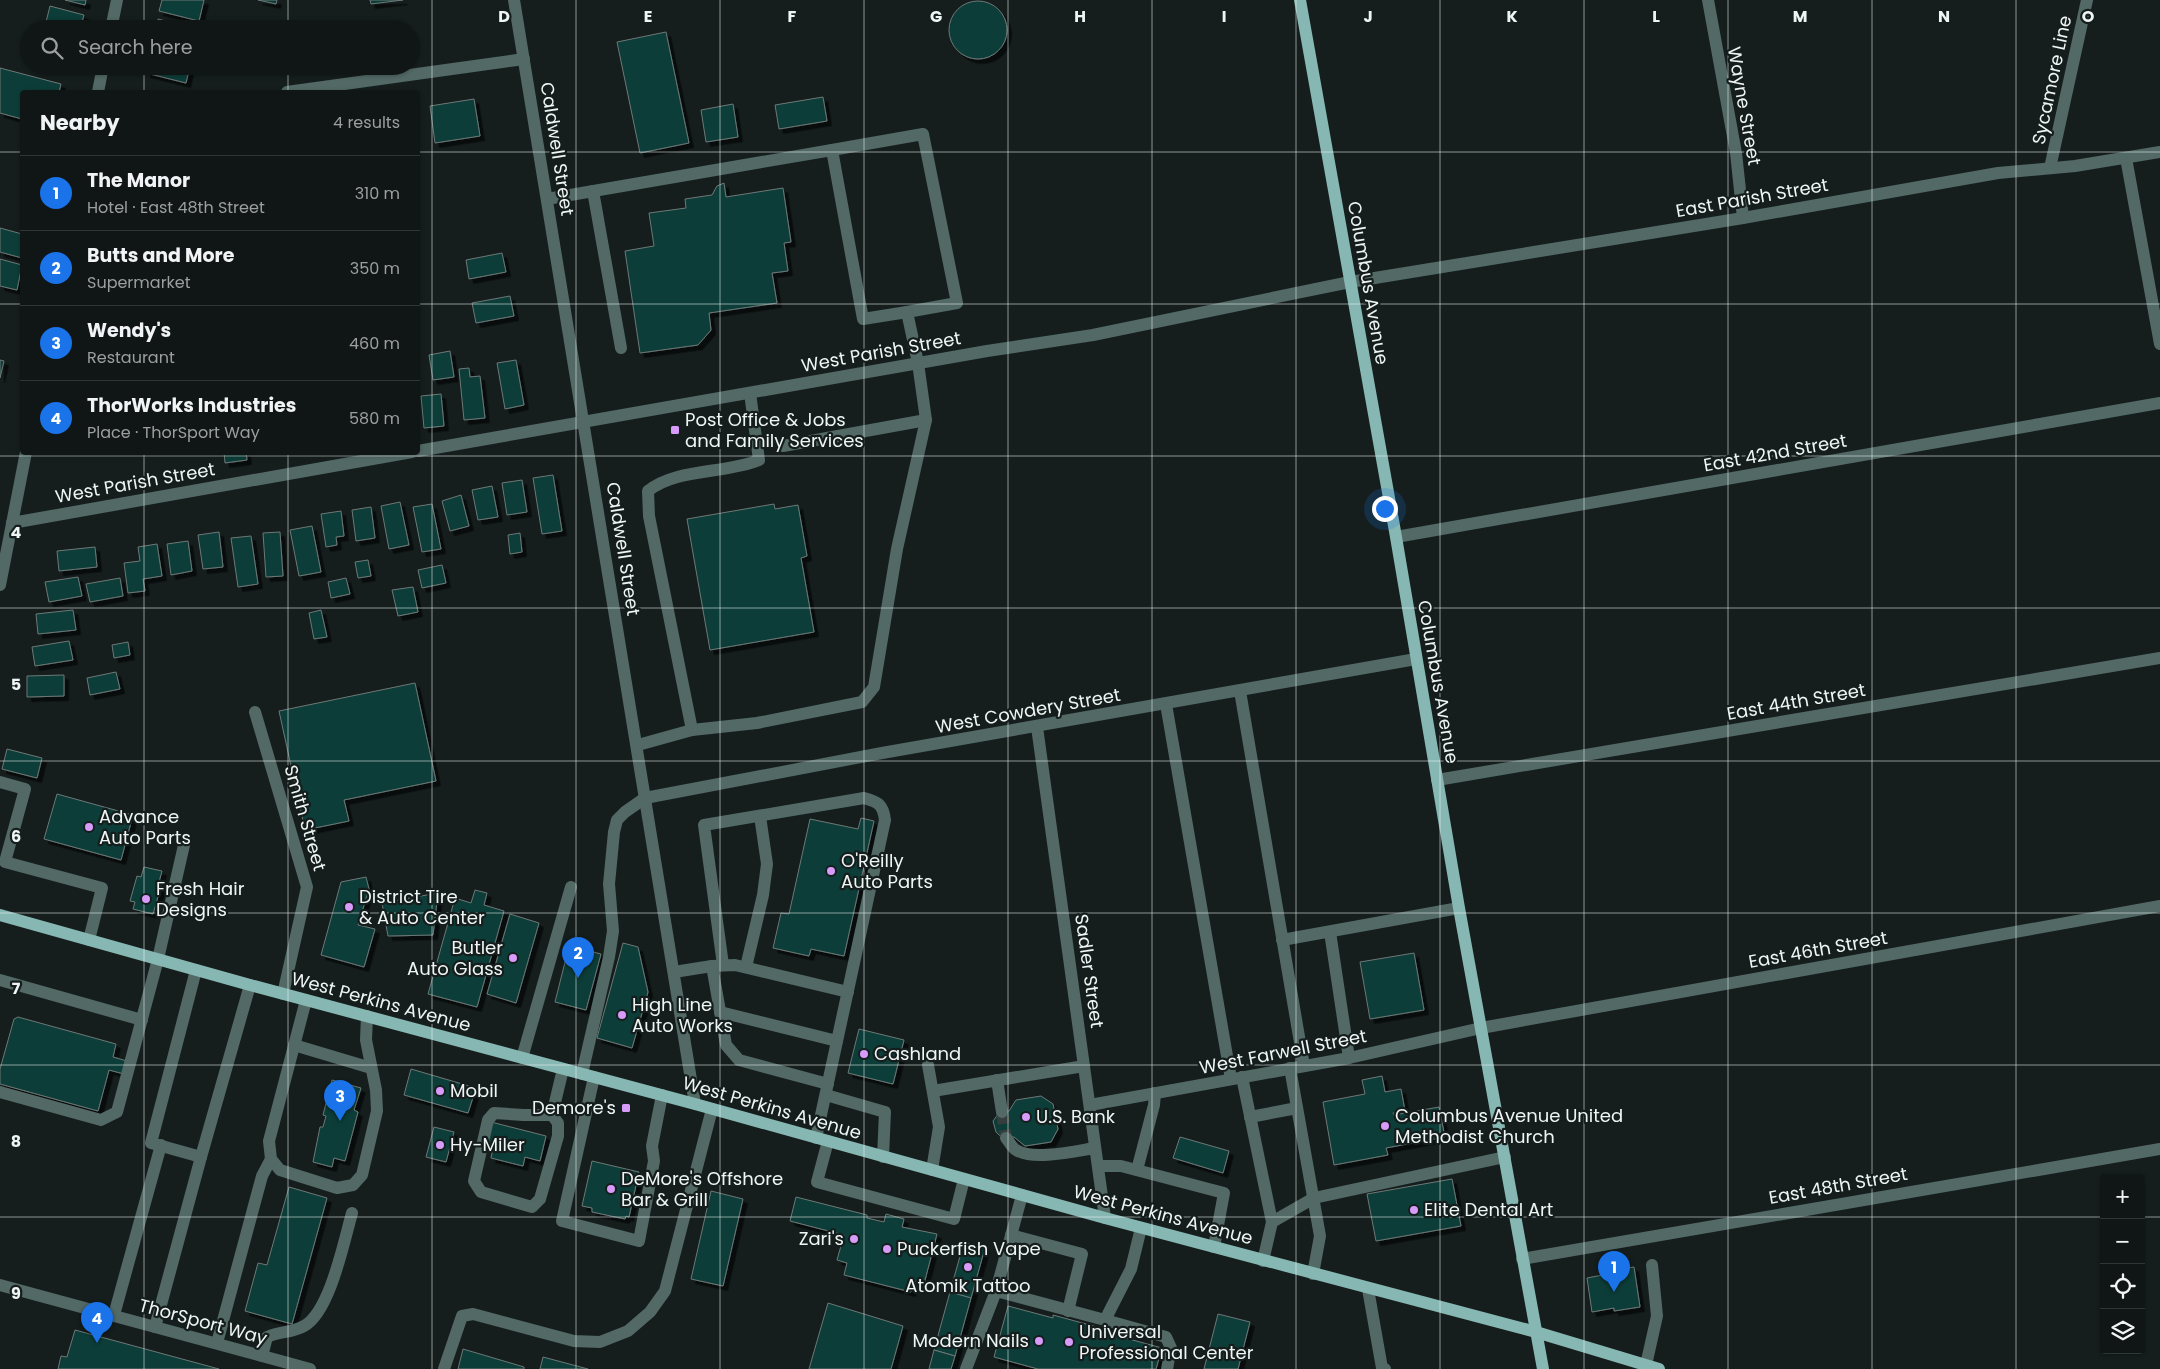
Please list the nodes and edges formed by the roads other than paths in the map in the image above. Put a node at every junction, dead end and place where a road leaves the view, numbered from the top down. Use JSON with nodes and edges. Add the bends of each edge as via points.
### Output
{"nodes":[{"id":1,"x":117,"y":0,"type":"edge"},
{"id":2,"x":514,"y":0,"type":"edge"},
{"id":3,"x":1300,"y":0,"type":"edge"},
{"id":4,"x":1708,"y":0,"type":"edge"},
{"id":5,"x":2087,"y":0,"type":"edge"},
{"id":6,"x":113,"y":20,"type":"edge"},
{"id":7,"x":524,"y":59,"type":"junction"},
{"id":8,"x":420,"y":73,"type":"edge"},
{"id":9,"x":102,"y":75,"type":"edge"},
{"id":10,"x":409,"y":75,"type":"edge"},
{"id":11,"x":98,"y":90,"type":"edge"},
{"id":12,"x":300,"y":90,"type":"edge"},
{"id":13,"x":832,"y":150,"type":"junction"},
{"id":14,"x":2160,"y":152,"type":"edge"},
{"id":15,"x":2126,"y":158,"type":"junction"},
{"id":16,"x":2050,"y":168,"type":"junction"},
{"id":17,"x":593,"y":191,"type":"junction"},
{"id":18,"x":547,"y":199,"type":"junction"},
{"id":19,"x":1743,"y":218,"type":"junction"},
{"id":20,"x":1350,"y":282,"type":"junction"},
{"id":21,"x":907,"y":312,"type":"junction"},
{"id":22,"x":2160,"y":344,"type":"edge"},
{"id":23,"x":621,"y":348,"type":"dead end"},
{"id":24,"x":918,"y":363,"type":"junction"},
{"id":25,"x":750,"y":393,"type":"junction"},
{"id":26,"x":2160,"y":403,"type":"edge"},
{"id":27,"x":926,"y":420,"type":"junction"},
{"id":28,"x":584,"y":422,"type":"junction"},
{"id":29,"x":783,"y":446,"type":"dead end"},
{"id":30,"x":420,"y":452,"type":"edge"},
{"id":31,"x":25,"y":455,"type":"edge"},
{"id":32,"x":395,"y":455,"type":"edge"},
{"id":33,"x":12,"y":523,"type":"junction"},
{"id":34,"x":1396,"y":537,"type":"junction"},
{"id":35,"x":4,"y":548,"type":"edge"},
{"id":36,"x":0,"y":585,"type":"edge"},
{"id":37,"x":2160,"y":658,"type":"edge"},
{"id":38,"x":1416,"y":659,"type":"junction"},
{"id":39,"x":1240,"y":691,"type":"junction"},
{"id":40,"x":1166,"y":704,"type":"junction"},
{"id":41,"x":255,"y":712,"type":"dead end"},
{"id":42,"x":1038,"y":728,"type":"junction"},
{"id":43,"x":692,"y":730,"type":"junction"},
{"id":44,"x":638,"y":745,"type":"junction"},
{"id":45,"x":1437,"y":780,"type":"junction"},
{"id":46,"x":0,"y":782,"type":"edge"},
{"id":47,"x":645,"y":798,"type":"junction"},
{"id":48,"x":760,"y":816,"type":"junction"},
{"id":49,"x":184,"y":845,"type":"dead end"},
{"id":50,"x":571,"y":887,"type":"dead end"},
{"id":51,"x":2160,"y":906,"type":"edge"},
{"id":52,"x":1459,"y":908,"type":"junction"},
{"id":53,"x":0,"y":915,"type":"edge"},
{"id":54,"x":1330,"y":932,"type":"junction"},
{"id":55,"x":89,"y":940,"type":"junction"},
{"id":56,"x":1282,"y":940,"type":"junction"},
{"id":57,"x":158,"y":959,"type":"junction"},
{"id":58,"x":717,"y":965,"type":"junction"},
{"id":59,"x":746,"y":968,"type":"junction"},
{"id":60,"x":196,"y":970,"type":"junction"},
{"id":61,"x":674,"y":972,"type":"junction"},
{"id":62,"x":0,"y":980,"type":"edge"},
{"id":63,"x":250,"y":985,"type":"junction"},
{"id":64,"x":848,"y":992,"type":"junction"},
{"id":65,"x":283,"y":994,"type":"junction"},
{"id":66,"x":306,"y":1000,"type":"junction"},
{"id":67,"x":720,"y":1012,"type":"junction"},
{"id":68,"x":367,"y":1016,"type":"junction"},
{"id":69,"x":142,"y":1020,"type":"junction"},
{"id":70,"x":1482,"y":1028,"type":"junction"},
{"id":71,"x":837,"y":1041,"type":"junction"},
{"id":72,"x":294,"y":1045,"type":"junction"},
{"id":73,"x":522,"y":1058,"type":"junction"},
{"id":74,"x":1349,"y":1058,"type":"junction"},
{"id":75,"x":928,"y":1065,"type":"dead end"},
{"id":76,"x":1084,"y":1066,"type":"junction"},
{"id":77,"x":1304,"y":1066,"type":"junction"},
{"id":78,"x":372,"y":1068,"type":"junction"},
{"id":79,"x":1290,"y":1068,"type":"junction"},
{"id":80,"x":563,"y":1069,"type":"junction"},
{"id":81,"x":588,"y":1075,"type":"junction"},
{"id":82,"x":1236,"y":1078,"type":"junction"},
{"id":83,"x":997,"y":1080,"type":"junction"},
{"id":84,"x":827,"y":1090,"type":"junction"},
{"id":85,"x":933,"y":1090,"type":"junction"},
{"id":86,"x":0,"y":1092,"type":"edge"},
{"id":87,"x":1155,"y":1093,"type":"junction"},
{"id":88,"x":662,"y":1095,"type":"junction"},
{"id":89,"x":695,"y":1104,"type":"junction"},
{"id":90,"x":1090,"y":1105,"type":"junction"},
{"id":91,"x":1297,"y":1108,"type":"junction"},
{"id":92,"x":712,"y":1109,"type":"junction"},
{"id":93,"x":1002,"y":1112,"type":"tunnel mouth"},
{"id":94,"x":552,"y":1115,"type":"junction"},
{"id":95,"x":1250,"y":1117,"type":"junction"},
{"id":96,"x":1006,"y":1138,"type":"tunnel mouth"},
{"id":97,"x":822,"y":1140,"type":"junction"},
{"id":98,"x":161,"y":1145,"type":"junction"},
{"id":99,"x":1095,"y":1148,"type":"junction"},
{"id":100,"x":2160,"y":1149,"type":"edge"},
{"id":101,"x":201,"y":1157,"type":"junction"},
{"id":102,"x":883,"y":1157,"type":"junction"},
{"id":103,"x":1505,"y":1157,"type":"junction"},
{"id":104,"x":271,"y":1160,"type":"junction"},
{"id":105,"x":1098,"y":1166,"type":"junction"},
{"id":106,"x":932,"y":1170,"type":"junction"},
{"id":107,"x":1138,"y":1170,"type":"junction"},
{"id":108,"x":964,"y":1179,"type":"junction"},
{"id":109,"x":1022,"y":1195,"type":"junction"},
{"id":110,"x":1314,"y":1198,"type":"junction"},
{"id":111,"x":352,"y":1213,"type":"dead end"},
{"id":112,"x":1105,"y":1218,"type":"junction"},
{"id":113,"x":1272,"y":1222,"type":"junction"},
{"id":114,"x":1141,"y":1228,"type":"junction"},
{"id":115,"x":1011,"y":1235,"type":"junction"},
{"id":116,"x":1214,"y":1248,"type":"junction"},
{"id":117,"x":1522,"y":1258,"type":"junction"},
{"id":118,"x":1264,"y":1261,"type":"junction"},
{"id":119,"x":1652,"y":1265,"type":"dead end"},
{"id":120,"x":1312,"y":1274,"type":"junction"},
{"id":121,"x":0,"y":1285,"type":"edge"},
{"id":122,"x":1368,"y":1289,"type":"junction"},
{"id":123,"x":996,"y":1291,"type":"junction"},
{"id":124,"x":1068,"y":1310,"type":"junction"},
{"id":125,"x":114,"y":1315,"type":"junction"},
{"id":126,"x":1105,"y":1320,"type":"junction"},
{"id":127,"x":155,"y":1327,"type":"junction"},
{"id":128,"x":1536,"y":1332,"type":"junction"},
{"id":129,"x":217,"y":1344,"type":"junction"},
{"id":130,"x":262,"y":1356,"type":"junction"},
{"id":131,"x":1653,"y":1367,"type":"edge"},
{"id":132,"x":310,"y":1369,"type":"edge"},
{"id":133,"x":444,"y":1369,"type":"edge"},
{"id":134,"x":966,"y":1369,"type":"edge"},
{"id":135,"x":1167,"y":1369,"type":"edge"},
{"id":136,"x":1385,"y":1369,"type":"edge"},
{"id":137,"x":1543,"y":1369,"type":"edge"}],
"edges":[{"from":1,"to":6,"type":"street"},
{"from":2,"to":7,"type":"street","name":"Caldwell Street"},
{"from":3,"to":20,"type":"main road","name":"Columbus Avenue"},
{"from":4,"to":19,"type":"street","name":"Wayne Street","via":[[1736,153]]},
{"from":5,"to":16,"type":"street","name":"Sycamore Line"},
{"from":7,"to":8,"type":"street"},
{"from":7,"to":18,"type":"street","name":"Caldwell Street"},
{"from":9,"to":11,"type":"street"},
{"from":10,"to":12,"type":"street"},
{"from":13,"to":17,"type":"street"},
{"from":13,"to":21,"type":"street","via":[[863,319]]},
{"from":13,"to":21,"type":"street","via":[[922,134],[957,303]]},
{"from":14,"to":15,"type":"street","name":"East Parish Street"},
{"from":15,"to":16,"type":"street","name":"East Parish Street"},
{"from":15,"to":22,"type":"street"},
{"from":16,"to":19,"type":"street","name":"East Parish Street","via":[[1998,173]]},
{"from":17,"to":18,"type":"street"},
{"from":17,"to":23,"type":"street"},
{"from":18,"to":28,"type":"street","name":"Caldwell Street"},
{"from":19,"to":20,"type":"street","name":"East Parish Street"},
{"from":20,"to":24,"type":"street","name":"West Parish Street","via":[[1093,335]]},
{"from":20,"to":34,"type":"main road","name":"Columbus Avenue"},
{"from":21,"to":24,"type":"street"},
{"from":24,"to":25,"type":"street","name":"West Parish Street"},
{"from":24,"to":27,"type":"street"},
{"from":25,"to":28,"type":"street","name":"West Parish Street"},
{"from":25,"to":43,"type":"street","via":[[759,460],[744,466],[703,471],[658,483],[648,491],[649,516]]},
{"from":26,"to":34,"type":"street","name":"East 42nd Street"},
{"from":27,"to":29,"type":"street"},
{"from":27,"to":43,"type":"street","via":[[897,549],[874,687],[862,702],[757,723]]},
{"from":28,"to":30,"type":"street","name":"West Parish Street"},
{"from":28,"to":44,"type":"street","name":"Caldwell Street"},
{"from":31,"to":33,"type":"street"},
{"from":32,"to":33,"type":"street","name":"West Parish Street"},
{"from":33,"to":35,"type":"street"},
{"from":34,"to":38,"type":"main road","name":"Columbus Avenue"},
{"from":35,"to":36,"type":"street"},
{"from":37,"to":45,"type":"street","name":"East 44th Street"},
{"from":38,"to":39,"type":"street","name":"West Cowdery Street"},
{"from":38,"to":45,"type":"main road","name":"Columbus Avenue"},
{"from":39,"to":40,"type":"street","name":"West Cowdery Street"},
{"from":39,"to":56,"type":"street"},
{"from":40,"to":42,"type":"street","name":"West Cowdery Street"},
{"from":40,"to":82,"type":"street"},
{"from":41,"to":65,"type":"street","name":"Smith Street","via":[[307,887]]},
{"from":42,"to":47,"type":"street","name":"West Cowdery Street"},
{"from":42,"to":76,"type":"street","name":"Sadler Street"},
{"from":43,"to":44,"type":"street"},
{"from":44,"to":47,"type":"street","name":"Caldwell Street"},
{"from":45,"to":52,"type":"main road","name":"Columbus Avenue"},
{"from":46,"to":55,"type":"street","via":[[25,789],[5,862],[102,888]]},
{"from":47,"to":61,"type":"street","name":"Caldwell Street"},
{"from":47,"to":81,"type":"street","via":[[617,820],[614,832],[609,884],[613,930]]},
{"from":48,"to":58,"type":"street","via":[[704,825]]},
{"from":48,"to":59,"type":"street","via":[[767,864]]},
{"from":48,"to":64,"type":"street","via":[[864,798],[879,802],[883,808],[885,820]]},
{"from":49,"to":57,"type":"street"},
{"from":50,"to":73,"type":"street"},
{"from":51,"to":70,"type":"street","name":"East 46th Street"},
{"from":52,"to":54,"type":"street"},
{"from":52,"to":70,"type":"main road","name":"Columbus Avenue"},
{"from":53,"to":55,"type":"main road","name":"West Perkins Avenue"},
{"from":54,"to":56,"type":"street"},
{"from":54,"to":74,"type":"street"},
{"from":55,"to":57,"type":"main road","name":"West Perkins Avenue"},
{"from":56,"to":77,"type":"street"},
{"from":57,"to":60,"type":"main road","name":"West Perkins Avenue"},
{"from":57,"to":69,"type":"street"},
{"from":58,"to":59,"type":"street"},
{"from":58,"to":61,"type":"street"},
{"from":58,"to":67,"type":"street"},
{"from":59,"to":64,"type":"street"},
{"from":60,"to":63,"type":"main road","name":"West Perkins Avenue"},
{"from":60,"to":98,"type":"street","via":[[151,1143]]},
{"from":61,"to":89,"type":"street","name":"Caldwell Street"},
{"from":62,"to":69,"type":"street"},
{"from":63,"to":65,"type":"main road","name":"West Perkins Avenue"},
{"from":63,"to":101,"type":"street"},
{"from":64,"to":71,"type":"street"},
{"from":65,"to":66,"type":"main road","name":"West Perkins Avenue"},
{"from":66,"to":68,"type":"main road","name":"West Perkins Avenue"},
{"from":66,"to":72,"type":"street"},
{"from":67,"to":71,"type":"street"},
{"from":67,"to":84,"type":"street","via":[[726,1045],[739,1060]]},
{"from":68,"to":73,"type":"main road","name":"West Perkins Avenue"},
{"from":68,"to":78,"type":"street","via":[[366,1040]]},
{"from":69,"to":86,"type":"street","via":[[116,1112],[101,1120]]},
{"from":70,"to":74,"type":"street","name":"West Farwell Street"},
{"from":70,"to":103,"type":"main road","name":"Columbus Avenue"},
{"from":71,"to":84,"type":"street"},
{"from":72,"to":78,"type":"street"},
{"from":72,"to":104,"type":"street","via":[[269,1141]]},
{"from":73,"to":80,"type":"main road","name":"West Perkins Avenue"},
{"from":74,"to":77,"type":"street","name":"West Farwell Street"},
{"from":75,"to":85,"type":"street"},
{"from":76,"to":83,"type":"street"},
{"from":76,"to":90,"type":"street","name":"Sadler Street"},
{"from":77,"to":79,"type":"street","name":"West Farwell Street"},
{"from":78,"to":104,"type":"street","via":[[377,1111],[362,1175],[353,1185],[337,1188],[280,1170]]},
{"from":79,"to":82,"type":"street","name":"West Farwell Street"},
{"from":79,"to":91,"type":"street"},
{"from":80,"to":81,"type":"main road","name":"West Perkins Avenue"},
{"from":80,"to":94,"type":"street"},
{"from":81,"to":88,"type":"main road","name":"West Perkins Avenue"},
{"from":81,"to":88,"type":"street","via":[[562,1221],[638,1241],[654,1161],[652,1146]]},
{"from":82,"to":87,"type":"street","name":"West Farwell Street"},
{"from":82,"to":95,"type":"street"},
{"from":83,"to":85,"type":"street"},
{"from":83,"to":93,"type":"street"},
{"from":84,"to":97,"type":"street"},
{"from":84,"to":102,"type":"street","via":[[886,1112]]},
{"from":85,"to":106,"type":"street","via":[[939,1127]]},
{"from":87,"to":90,"type":"street","name":"West Farwell Street"},
{"from":87,"to":107,"type":"street"},
{"from":88,"to":89,"type":"main road","name":"West Perkins Avenue"},
{"from":89,"to":92,"type":"main road","name":"West Perkins Avenue"},
{"from":90,"to":99,"type":"street","name":"Sadler Street"},
{"from":91,"to":95,"type":"street"},
{"from":91,"to":110,"type":"street"},
{"from":92,"to":97,"type":"main road","name":"West Perkins Avenue"},
{"from":92,"to":133,"type":"street","via":[[665,1292],[650,1312],[628,1331],[600,1342],[574,1342],[473,1314],[462,1316]]},
{"from":94,"to":94,"type":"street","via":[[558,1123],[558,1136],[540,1199],[532,1207],[481,1192],[474,1181],[488,1120],[494,1113]]},
{"from":95,"to":113,"type":"street"},
{"from":96,"to":99,"type":"street","via":[[1016,1150],[1030,1154]]},
{"from":97,"to":102,"type":"main road","name":"West Perkins Avenue"},
{"from":97,"to":108,"type":"street","via":[[817,1182],[954,1219]]},
{"from":98,"to":101,"type":"street"},
{"from":98,"to":125,"type":"street"},
{"from":99,"to":105,"type":"street","name":"Sadler Street"},
{"from":100,"to":117,"type":"street","name":"East 48th Street"},
{"from":101,"to":127,"type":"street"},
{"from":102,"to":106,"type":"main road","name":"West Perkins Avenue"},
{"from":103,"to":110,"type":"street"},
{"from":103,"to":117,"type":"main road","name":"Columbus Avenue"},
{"from":104,"to":129,"type":"street","via":[[262,1176]]},
{"from":105,"to":107,"type":"street"},
{"from":105,"to":112,"type":"street","name":"Sadler Street"},
{"from":106,"to":108,"type":"main road","name":"West Perkins Avenue"},
{"from":107,"to":116,"type":"street","via":[[1224,1193]]},
{"from":108,"to":109,"type":"main road","name":"West Perkins Avenue"},
{"from":109,"to":112,"type":"main road","name":"West Perkins Avenue"},
{"from":109,"to":115,"type":"street"},
{"from":110,"to":113,"type":"street"},
{"from":110,"to":120,"type":"street","via":[[1320,1236]]},
{"from":111,"to":130,"type":"street","via":[[326,1298],[318,1313],[307,1325],[293,1332],[268,1337]]},
{"from":112,"to":114,"type":"main road","name":"West Perkins Avenue"},
{"from":113,"to":118,"type":"street"},
{"from":114,"to":116,"type":"main road","name":"West Perkins Avenue"},
{"from":114,"to":126,"type":"street","via":[[1131,1269]]},
{"from":115,"to":123,"type":"street"},
{"from":115,"to":124,"type":"street","via":[[1082,1254]]},
{"from":116,"to":118,"type":"main road","name":"West Perkins Avenue"},
{"from":117,"to":128,"type":"main road","name":"Columbus Avenue"},
{"from":118,"to":120,"type":"main road","name":"West Perkins Avenue"},
{"from":119,"to":131,"type":"street","via":[[1657,1316]]},
{"from":120,"to":122,"type":"main road","name":"West Perkins Avenue"},
{"from":121,"to":125,"type":"street","name":"ThorSport Way"},
{"from":122,"to":128,"type":"main road","name":"West Perkins Avenue"},
{"from":122,"to":136,"type":"street","via":[[1382,1368]]},
{"from":123,"to":124,"type":"street"},
{"from":123,"to":134,"type":"street"},
{"from":124,"to":126,"type":"street"},
{"from":125,"to":127,"type":"street","name":"ThorSport Way"},
{"from":126,"to":135,"type":"street","via":[[1166,1337],[1171,1348]]},
{"from":127,"to":129,"type":"street","name":"ThorSport Way"},
{"from":128,"to":131,"type":"main road","name":"West Perkins Avenue"},
{"from":128,"to":137,"type":"main road","name":"Columbus Avenue"},
{"from":129,"to":130,"type":"street","name":"ThorSport Way"},
{"from":130,"to":132,"type":"street","name":"ThorSport Way"}]}
